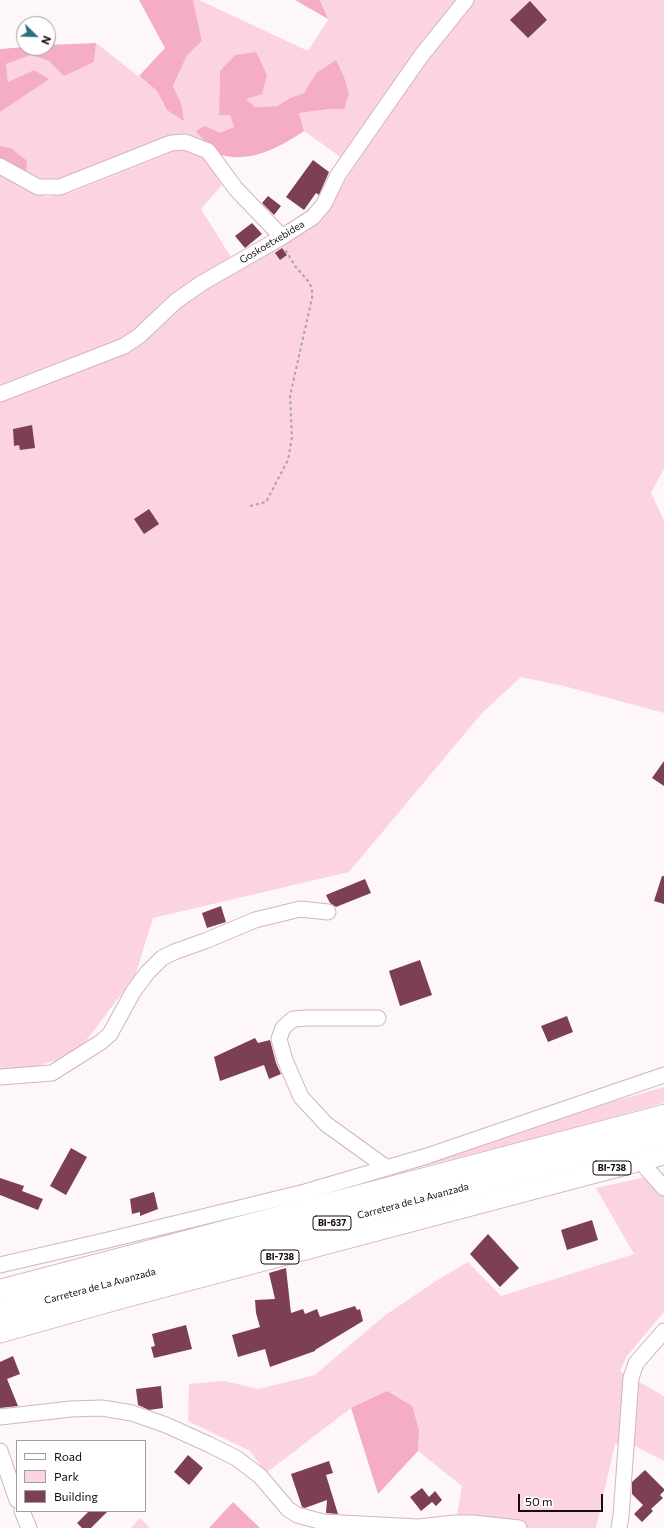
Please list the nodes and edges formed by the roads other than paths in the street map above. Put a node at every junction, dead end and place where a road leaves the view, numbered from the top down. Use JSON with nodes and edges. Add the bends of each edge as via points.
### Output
{"nodes":[{"id":1,"x":466,"y":0,"type":"edge"},
{"id":2,"x":0,"y":166,"type":"edge"},
{"id":3,"x":280,"y":238,"type":"junction"},
{"id":4,"x":0,"y":394,"type":"edge"},
{"id":5,"x":328,"y":912,"type":"dead end"},
{"id":6,"x":378,"y":1018,"type":"dead end"},
{"id":7,"x":664,"y":1076,"type":"edge"},
{"id":8,"x":0,"y":1077,"type":"edge"},
{"id":9,"x":664,"y":1113,"type":"edge"},
{"id":10,"x":664,"y":1116,"type":"edge"},
{"id":11,"x":664,"y":1134,"type":"edge"},
{"id":12,"x":582,"y":1137,"type":"junction"},
{"id":13,"x":664,"y":1155,"type":"edge"},
{"id":14,"x":655,"y":1167,"type":"edge"},
{"id":15,"x":387,"y":1168,"type":"junction"},
{"id":16,"x":560,"y":1182,"type":"junction"},
{"id":17,"x":664,"y":1188,"type":"edge"},
{"id":18,"x":0,"y":1265,"type":"edge"},
{"id":19,"x":0,"y":1291,"type":"edge"},
{"id":20,"x":0,"y":1314,"type":"edge"},
{"id":21,"x":664,"y":1331,"type":"edge"},
{"id":22,"x":0,"y":1333,"type":"edge"},
{"id":23,"x":0,"y":1417,"type":"edge"},
{"id":24,"x":0,"y":1451,"type":"edge"},
{"id":25,"x":16,"y":1497,"type":"edge"},
{"id":26,"x":22,"y":1512,"type":"edge"},
{"id":27,"x":29,"y":1528,"type":"edge"},
{"id":28,"x":519,"y":1528,"type":"edge"},
{"id":29,"x":619,"y":1528,"type":"edge"}],
"edges":[{"from":1,"to":3,"type":"street","name":"Goskoetxebidea","via":[[421,56],[338,175],[324,204],[313,217]]},
{"from":2,"to":3,"type":"street","via":[[38,187],[60,187],[171,143],[185,142],[208,151],[236,190]]},
{"from":3,"to":4,"type":"street","name":"Goskoetxebidea","via":[[202,283],[176,301],[139,336],[124,346]]},
{"from":5,"to":8,"type":"street","via":[[300,909],[255,920],[162,958],[133,992],[110,1034],[101,1042],[52,1073]]},
{"from":6,"to":15,"type":"street","via":[[293,1019],[283,1028],[279,1039],[301,1097],[326,1124]]},
{"from":7,"to":15,"type":"street"},
{"from":9,"to":12,"type":"main road"},
{"from":10,"to":12,"type":"highway","name":"Carretera de La Avanzada","number":"BI-637"},
{"from":11,"to":20,"type":"highway","name":"Carretera de La Avanzada","number":"BI-637"},
{"from":12,"to":19,"type":"highway","name":"Carretera de La Avanzada","number":"BI-637"},
{"from":13,"to":16,"type":"main road","number":"BI-738"},
{"from":14,"to":16,"type":"main road","via":[[609,1177]]},
{"from":14,"to":17,"type":"street"},
{"from":15,"to":18,"type":"street","via":[[305,1192]]},
{"from":16,"to":22,"type":"main road","number":"BI-738"},
{"from":21,"to":29,"type":"street","via":[[636,1363],[631,1378]]},
{"from":23,"to":28,"type":"street","via":[[102,1408],[132,1413],[166,1425],[236,1458],[260,1476],[288,1509],[297,1515],[323,1522],[418,1527],[467,1523]]},
{"from":24,"to":25,"type":"street"},
{"from":26,"to":27,"type":"street"}]}
